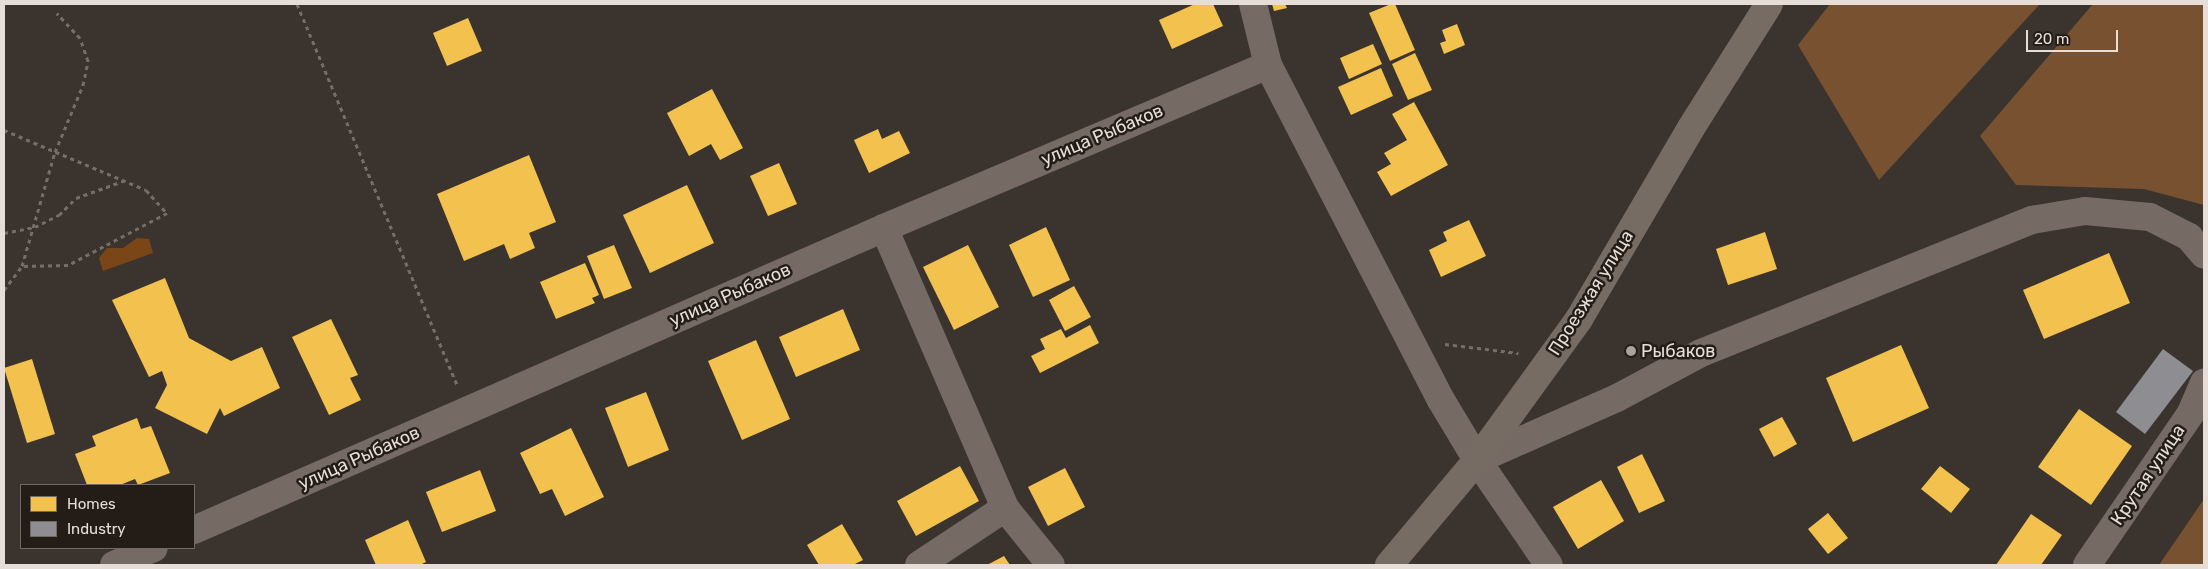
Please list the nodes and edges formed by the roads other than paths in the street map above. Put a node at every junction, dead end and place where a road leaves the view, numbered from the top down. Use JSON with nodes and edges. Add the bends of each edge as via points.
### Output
{"nodes":[{"id":1,"x":1253,"y":4,"type":"edge"},
{"id":2,"x":1769,"y":4,"type":"edge"},
{"id":3,"x":1268,"y":65,"type":"junction"},
{"id":4,"x":884,"y":228,"type":"junction"},
{"id":5,"x":2204,"y":255,"type":"edge"},
{"id":6,"x":2204,"y":382,"type":"edge"},
{"id":7,"x":1477,"y":460,"type":"junction"},
{"id":8,"x":1005,"y":508,"type":"junction"},
{"id":9,"x":195,"y":530,"type":"edge"},
{"id":10,"x":152,"y":549,"type":"edge"},
{"id":11,"x":114,"y":565,"type":"edge"},
{"id":12,"x":918,"y":565,"type":"edge"},
{"id":13,"x":1051,"y":565,"type":"edge"},
{"id":14,"x":1390,"y":565,"type":"edge"},
{"id":15,"x":1549,"y":565,"type":"edge"},
{"id":16,"x":2087,"y":565,"type":"edge"}],
"edges":[{"from":1,"to":3,"type":"street"},
{"from":2,"to":7,"type":"main road","name":"Проезжая улица","via":[[1691,128],[1579,319]]},
{"from":3,"to":4,"type":"street","name":"улица Рыбаков"},
{"from":3,"to":7,"type":"street","via":[[1408,336]]},
{"from":4,"to":8,"type":"street"},
{"from":4,"to":9,"type":"street","name":"улица Рыбаков"},
{"from":5,"to":7,"type":"street","via":[[2189,237],[2150,218],[2085,211],[2032,220],[1701,353],[1617,398]]},
{"from":6,"to":16,"type":"street","name":"Крутая улица","via":[[2191,413]]},
{"from":7,"to":14,"type":"main road","name":"Проезжая улица"},
{"from":7,"to":15,"type":"street"},
{"from":8,"to":12,"type":"street"},
{"from":8,"to":13,"type":"street"},
{"from":10,"to":11,"type":"street"}]}
